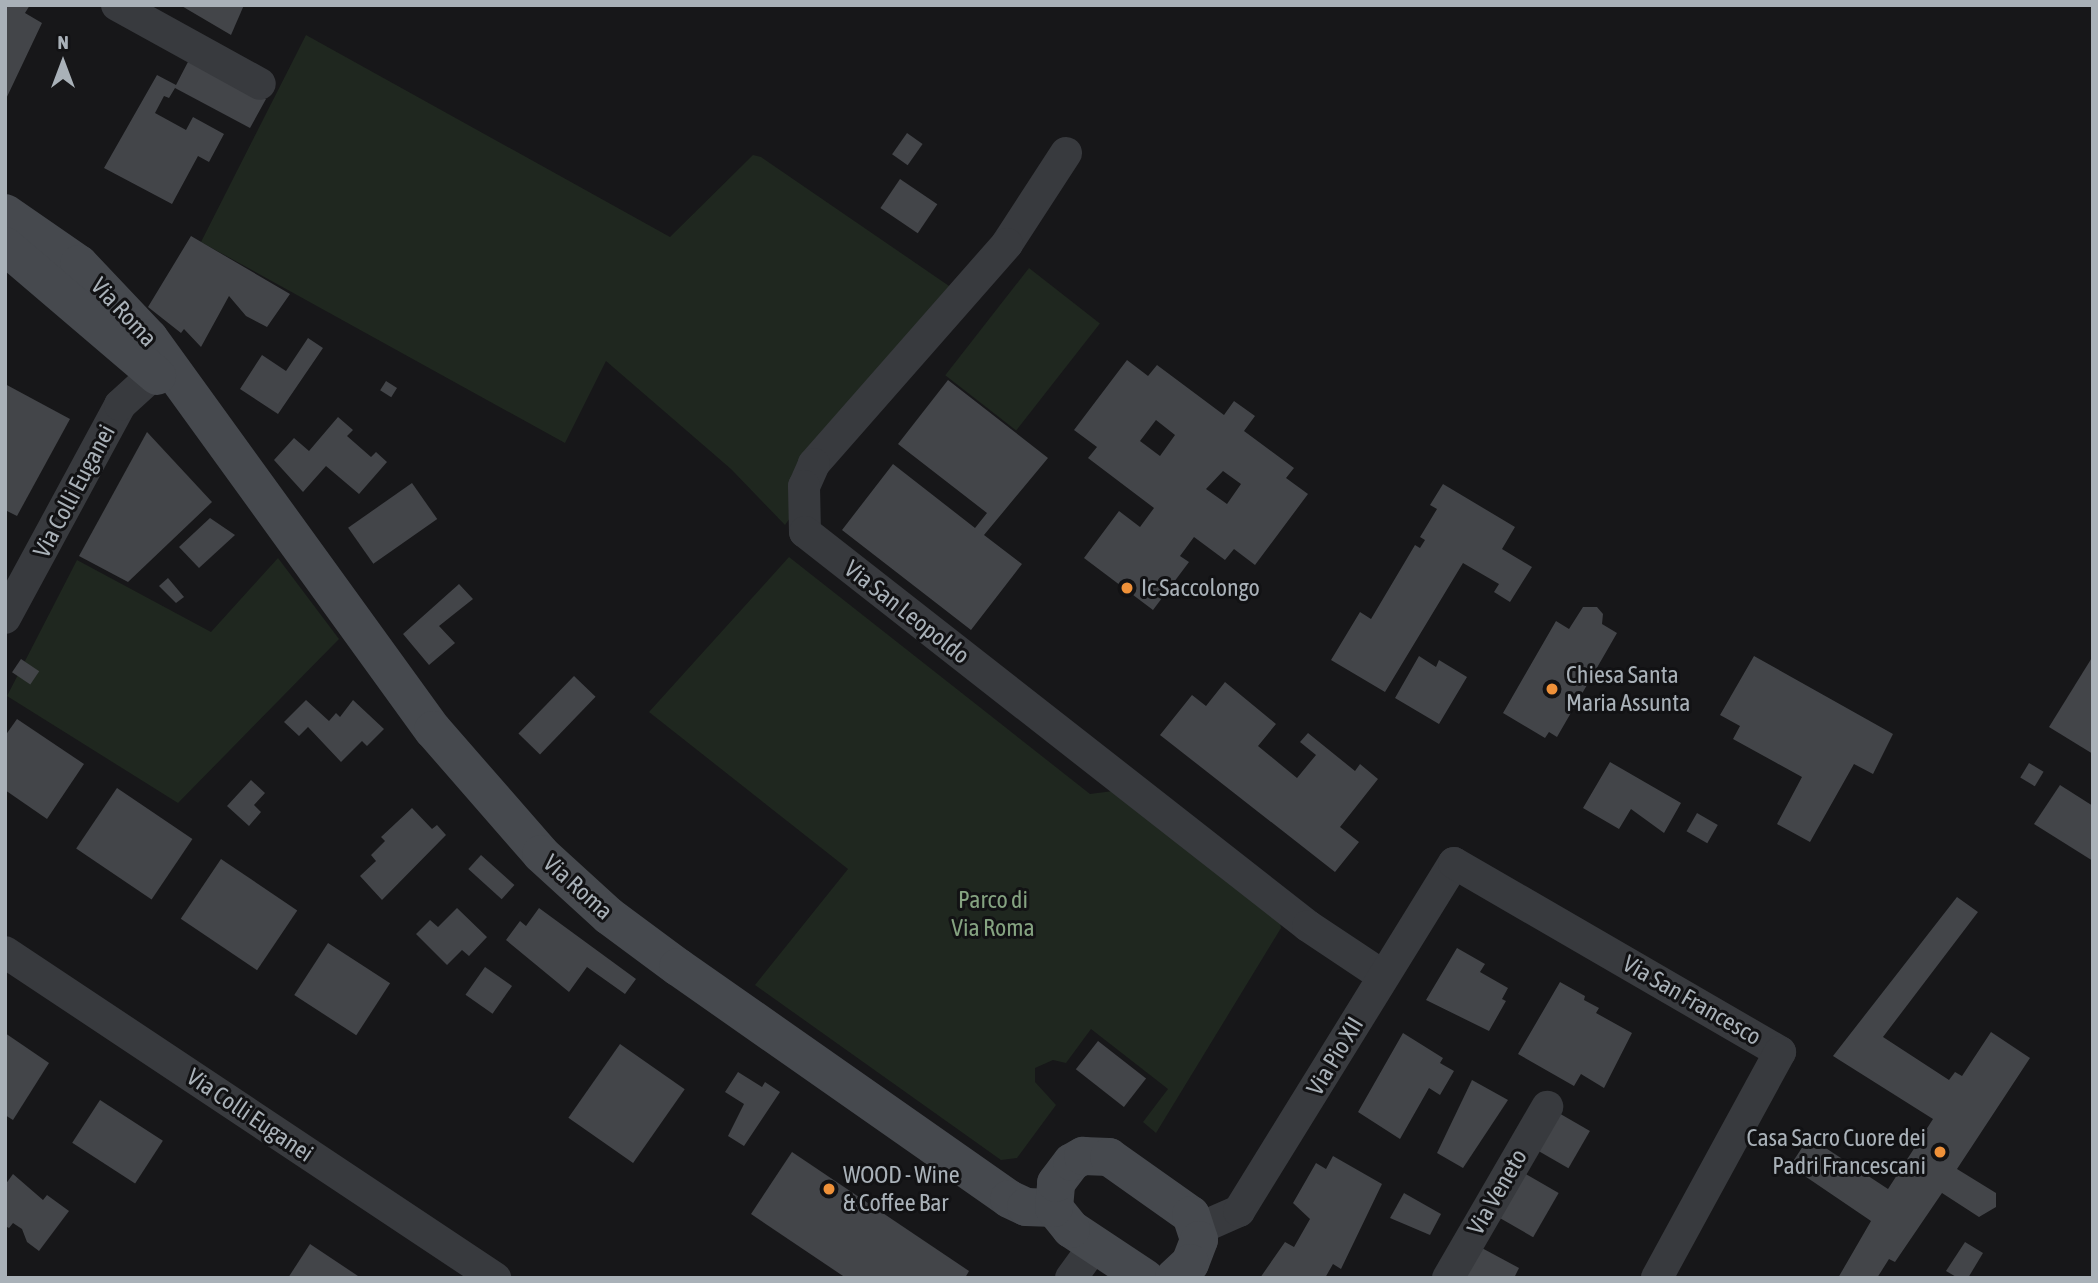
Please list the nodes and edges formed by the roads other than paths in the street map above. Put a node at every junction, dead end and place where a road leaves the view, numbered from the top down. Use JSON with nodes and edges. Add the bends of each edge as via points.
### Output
{"nodes":[{"id":1,"x":130,"y":8,"type":"edge"},
{"id":2,"x":260,"y":84,"type":"dead end"},
{"id":3,"x":1066,"y":153,"type":"dead end"},
{"id":4,"x":5,"y":213,"type":"edge"},
{"id":5,"x":5,"y":246,"type":"edge"},
{"id":6,"x":155,"y":374,"type":"junction"},
{"id":7,"x":221,"y":434,"type":"junction"},
{"id":8,"x":5,"y":618,"type":"edge"},
{"id":9,"x":1454,"y":863,"type":"joint"},
{"id":10,"x":5,"y":952,"type":"edge"},
{"id":11,"x":1383,"y":976,"type":"junction"},
{"id":12,"x":1547,"y":1107,"type":"dead end"},
{"id":13,"x":1054,"y":1208,"type":"junction"},
{"id":14,"x":1199,"y":1229,"type":"junction"},
{"id":15,"x":1082,"y":1262,"type":"edge"},
{"id":16,"x":495,"y":1278,"type":"edge"},
{"id":17,"x":1144,"y":1278,"type":"edge"},
{"id":18,"x":1174,"y":1278,"type":"edge"},
{"id":19,"x":1448,"y":1278,"type":"edge"},
{"id":20,"x":1657,"y":1278,"type":"edge"}],
"edges":[{"from":1,"to":2,"type":"street"},
{"from":3,"to":11,"type":"street","name":"Via San Leopoldo","via":[[1007,244],[814,464],[804,486],[805,532],[1308,926]]},
{"from":4,"to":7,"type":"main road","name":"Via Roma","via":[[79,264],[128,315]]},
{"from":5,"to":6,"type":"main road","name":"Via Roma"},
{"from":6,"to":7,"type":"main road","name":"Via Roma"},
{"from":6,"to":8,"type":"street","name":"Via Colli Euganei","via":[[120,405]]},
{"from":7,"to":13,"type":"main road","name":"Via Roma","via":[[433,730],[541,854],[609,916],[668,960],[999,1192],[1026,1207]]},
{"from":9,"to":11,"type":"street","name":"Via Pio XII"},
{"from":9,"to":20,"type":"street","name":"Via San Francesco","via":[[1780,1052]]},
{"from":10,"to":16,"type":"street","name":"Via Colli Euganei"},
{"from":11,"to":14,"type":"street","name":"Via Pio XII","via":[[1238,1211]]},
{"from":12,"to":19,"type":"street","name":"Via Veneto"},
{"from":13,"to":14,"type":"main road","via":[[1053,1194],[1062,1171],[1072,1162],[1096,1155],[1121,1163],[1182,1206]]},
{"from":13,"to":15,"type":"main road","via":[[1071,1229]]},
{"from":14,"to":18,"type":"main road","via":[[1196,1252]]},
{"from":15,"to":17,"type":"main road"}]}
